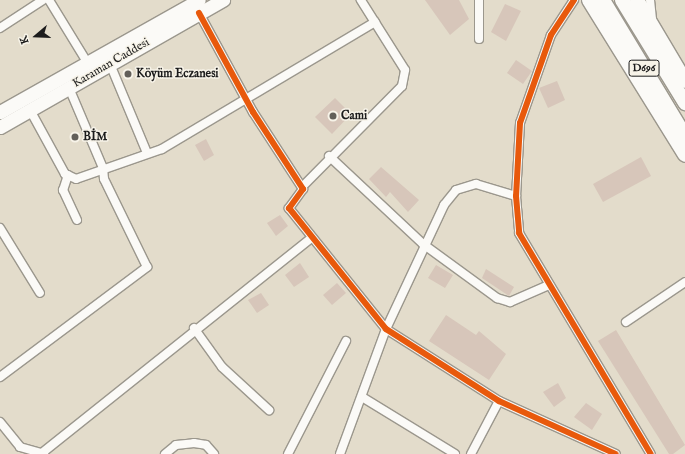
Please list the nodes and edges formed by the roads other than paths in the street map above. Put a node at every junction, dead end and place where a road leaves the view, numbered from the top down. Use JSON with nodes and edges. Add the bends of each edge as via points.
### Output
{"nodes":[{"id":1,"x":43,"y":0,"type":"edge"},
{"id":2,"x":49,"y":0,"type":"edge"},
{"id":3,"x":223,"y":0,"type":"edge"},
{"id":4,"x":361,"y":0,"type":"edge"},
{"id":5,"x":479,"y":0,"type":"edge"},
{"id":6,"x":574,"y":0,"type":"edge"},
{"id":7,"x":590,"y":0,"type":"edge"},
{"id":8,"x":603,"y":0,"type":"edge"},
{"id":9,"x":622,"y":0,"type":"edge"},
{"id":10,"x":637,"y":0,"type":"edge"},
{"id":11,"x":650,"y":0,"type":"edge"},
{"id":12,"x":199,"y":6,"type":"edge"},
{"id":13,"x":375,"y":22,"type":"junction"},
{"id":14,"x":653,"y":27,"type":"junction"},
{"id":15,"x":0,"y":28,"type":"edge"},
{"id":16,"x":480,"y":39,"type":"dead end"},
{"id":17,"x":87,"y":62,"type":"junction"},
{"id":18,"x":110,"y":64,"type":"junction"},
{"id":19,"x":685,"y":81,"type":"edge"},
{"id":20,"x":69,"y":88,"type":"junction"},
{"id":21,"x":246,"y":97,"type":"junction"},
{"id":22,"x":685,"y":103,"type":"edge"},
{"id":23,"x":30,"y":110,"type":"junction"},
{"id":24,"x":0,"y":112,"type":"edge"},
{"id":25,"x":0,"y":127,"type":"edge"},
{"id":26,"x":685,"y":136,"type":"edge"},
{"id":27,"x":147,"y":154,"type":"junction"},
{"id":28,"x":685,"y":155,"type":"edge"},
{"id":29,"x":329,"y":156,"type":"junction"},
{"id":30,"x":103,"y":168,"type":"junction"},
{"id":31,"x":68,"y":176,"type":"junction"},
{"id":32,"x":302,"y":187,"type":"junction"},
{"id":33,"x":516,"y":196,"type":"junction"},
{"id":34,"x":77,"y":220,"type":"dead end"},
{"id":35,"x":0,"y":228,"type":"edge"},
{"id":36,"x":311,"y":238,"type":"junction"},
{"id":37,"x":423,"y":244,"type":"junction"},
{"id":38,"x":685,"y":282,"type":"edge"},
{"id":39,"x":549,"y":285,"type":"junction"},
{"id":40,"x":40,"y":293,"type":"dead end"},
{"id":41,"x":626,"y":322,"type":"dead end"},
{"id":42,"x":194,"y":328,"type":"junction"},
{"id":43,"x":386,"y":329,"type":"junction"},
{"id":44,"x":346,"y":341,"type":"dead end"},
{"id":45,"x":0,"y":377,"type":"edge"},
{"id":46,"x":362,"y":397,"type":"junction"},
{"id":47,"x":499,"y":401,"type":"junction"},
{"id":48,"x":269,"y":410,"type":"dead end"},
{"id":49,"x":0,"y":422,"type":"edge"},
{"id":50,"x":26,"y":452,"type":"edge"},
{"id":51,"x":43,"y":454,"type":"edge"},
{"id":52,"x":165,"y":454,"type":"edge"},
{"id":53,"x":214,"y":454,"type":"edge"},
{"id":54,"x":288,"y":454,"type":"edge"},
{"id":55,"x":340,"y":454,"type":"edge"},
{"id":56,"x":455,"y":454,"type":"edge"},
{"id":57,"x":471,"y":454,"type":"edge"},
{"id":58,"x":616,"y":454,"type":"edge"},
{"id":59,"x":651,"y":454,"type":"edge"}],
"edges":[{"from":1,"to":15,"type":"street"},
{"from":2,"to":17,"type":"street"},
{"from":3,"to":12,"type":"main road","name":"Karaman Caddesi"},
{"from":4,"to":13,"type":"street"},
{"from":5,"to":16,"type":"street"},
{"from":6,"to":33,"type":"street","via":[[551,35],[520,123]]},
{"from":7,"to":28,"type":"highway"},
{"from":8,"to":26,"type":"highway","number":"D696"},
{"from":9,"to":22,"type":"highway","number":"D696"},
{"from":10,"to":14,"type":"highway"},
{"from":11,"to":14,"type":"street"},
{"from":12,"to":17,"type":"main road","name":"Karaman Caddesi"},
{"from":12,"to":18,"type":"main road","name":"Karaman Caddesi"},
{"from":12,"to":21,"type":"street"},
{"from":13,"to":21,"type":"street"},
{"from":13,"to":29,"type":"street","via":[[405,70],[402,86]]},
{"from":14,"to":19,"type":"highway"},
{"from":17,"to":24,"type":"main road","name":"Karaman Caddesi"},
{"from":18,"to":20,"type":"main road","name":"Karaman Caddesi"},
{"from":18,"to":27,"type":"street"},
{"from":20,"to":23,"type":"main road","name":"Karaman Caddesi"},
{"from":20,"to":30,"type":"street"},
{"from":21,"to":27,"type":"street","via":[[162,149]]},
{"from":21,"to":32,"type":"street"},
{"from":23,"to":25,"type":"main road","name":"Karaman Caddesi"},
{"from":23,"to":31,"type":"street"},
{"from":27,"to":30,"type":"street"},
{"from":29,"to":32,"type":"street"},
{"from":29,"to":37,"type":"street"},
{"from":30,"to":31,"type":"street","via":[[76,179]]},
{"from":30,"to":45,"type":"street","via":[[104,179],[147,267]]},
{"from":31,"to":34,"type":"street","via":[[63,190]]},
{"from":32,"to":36,"type":"street","via":[[289,208]]},
{"from":33,"to":37,"type":"street","via":[[476,184],[456,190]]},
{"from":33,"to":39,"type":"street","via":[[520,233]]},
{"from":35,"to":40,"type":"street"},
{"from":36,"to":42,"type":"street"},
{"from":36,"to":43,"type":"street"},
{"from":37,"to":39,"type":"street","via":[[496,298],[510,302]]},
{"from":37,"to":43,"type":"street"},
{"from":38,"to":41,"type":"street"},
{"from":39,"to":59,"type":"street"},
{"from":42,"to":48,"type":"street","via":[[222,367]]},
{"from":42,"to":51,"type":"street"},
{"from":43,"to":46,"type":"street"},
{"from":43,"to":47,"type":"street"},
{"from":44,"to":54,"type":"street"},
{"from":46,"to":55,"type":"street"},
{"from":46,"to":56,"type":"street"},
{"from":47,"to":57,"type":"street"},
{"from":47,"to":58,"type":"street"},
{"from":49,"to":50,"type":"street"},
{"from":50,"to":51,"type":"street"},
{"from":52,"to":53,"type":"street","via":[[176,445],[194,443],[206,445]]}]}
